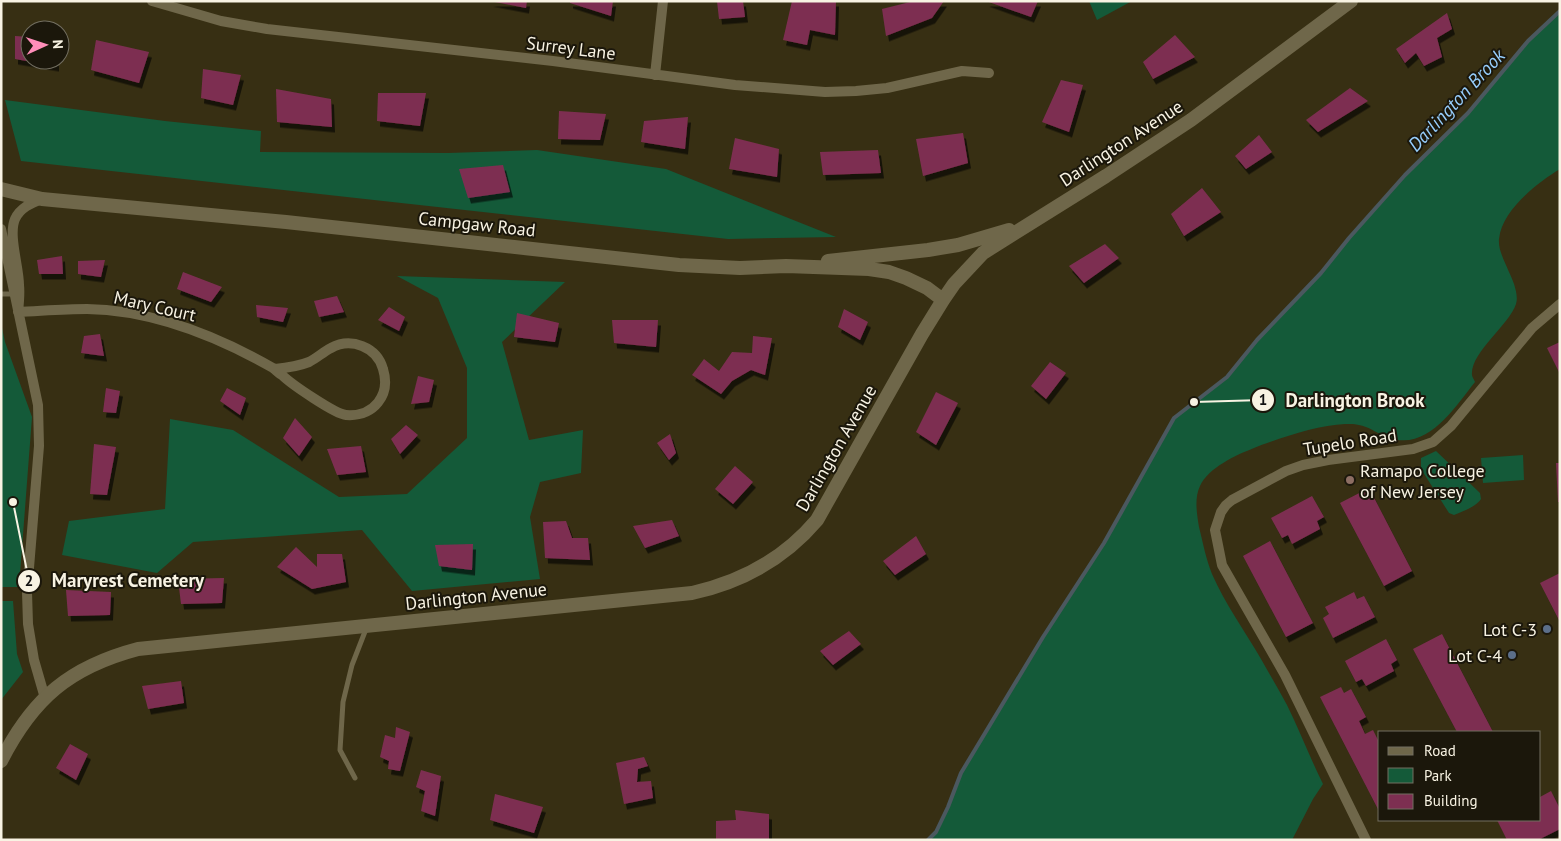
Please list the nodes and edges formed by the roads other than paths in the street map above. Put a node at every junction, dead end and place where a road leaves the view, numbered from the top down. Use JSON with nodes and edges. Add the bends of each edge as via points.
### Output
{"nodes":[{"id":1,"x":152,"y":1,"type":"edge"},
{"id":2,"x":664,"y":1,"type":"edge"},
{"id":3,"x":1351,"y":1,"type":"edge"},
{"id":4,"x":989,"y":73,"type":"dead end"},
{"id":5,"x":655,"y":75,"type":"junction"},
{"id":6,"x":1,"y":189,"type":"edge"},
{"id":7,"x":42,"y":199,"type":"junction"},
{"id":8,"x":1028,"y":224,"type":"junction"},
{"id":9,"x":1,"y":229,"type":"edge"},
{"id":10,"x":786,"y":266,"type":"junction"},
{"id":11,"x":1,"y":294,"type":"edge"},
{"id":12,"x":14,"y":294,"type":"junction"},
{"id":13,"x":943,"y":300,"type":"junction"},
{"id":14,"x":1560,"y":304,"type":"edge"},
{"id":15,"x":18,"y":312,"type":"junction"},
{"id":16,"x":275,"y":370,"type":"junction"},
{"id":17,"x":367,"y":626,"type":"junction"},
{"id":18,"x":45,"y":698,"type":"junction"},
{"id":19,"x":1,"y":761,"type":"edge"},
{"id":20,"x":355,"y":778,"type":"dead end"},
{"id":21,"x":1366,"y":840,"type":"edge"}],
"edges":[{"from":1,"to":5,"type":"street","name":"Surrey Lane","via":[[221,21],[266,29]]},
{"from":2,"to":5,"type":"street"},
{"from":3,"to":8,"type":"main road","name":"Darlington Avenue","via":[[1191,120]]},
{"from":4,"to":5,"type":"street","name":"Surrey Lane","via":[[962,71],[887,88],[825,92]]},
{"from":6,"to":7,"type":"main road","name":"Campgaw Road"},
{"from":7,"to":10,"type":"main road","name":"Campgaw Road","via":[[659,263],[740,268]]},
{"from":7,"to":15,"type":"street","via":[[27,205],[13,224],[20,284]]},
{"from":8,"to":10,"type":"main road","via":[[958,245]]},
{"from":8,"to":13,"type":"main road","name":"Darlington Avenue","via":[[982,253]]},
{"from":9,"to":12,"type":"street"},
{"from":10,"to":13,"type":"main road","name":"Campgaw Road","via":[[869,268],[890,272],[927,288]]},
{"from":11,"to":12,"type":"lane"},
{"from":12,"to":15,"type":"street"},
{"from":13,"to":17,"type":"main road","name":"Darlington Avenue","via":[[817,520],[803,537],[760,569],[714,589],[692,593]]},
{"from":14,"to":21,"type":"street","name":"Tupelo Road","via":[[1532,328],[1451,426],[1433,442],[1413,449],[1328,460],[1286,471],[1232,500],[1218,520],[1215,530],[1222,565],[1286,675]]},
{"from":15,"to":16,"type":"street","name":"Mary Court","via":[[87,309],[149,318],[186,328]]},
{"from":15,"to":18,"type":"street","via":[[38,405],[39,446],[27,592],[34,660]]},
{"from":16,"to":16,"type":"street","name":"Mary Court","via":[[327,407],[345,415],[368,412],[383,397],[386,378],[381,363],[373,351],[360,344],[332,347],[307,363]]},
{"from":17,"to":18,"type":"main road","name":"Darlington Avenue","via":[[138,649],[92,665]]},
{"from":17,"to":20,"type":"lane","via":[[352,665],[343,702],[340,750]]},
{"from":18,"to":19,"type":"main road","name":"Darlington Avenue","via":[[13,736]]}]}
